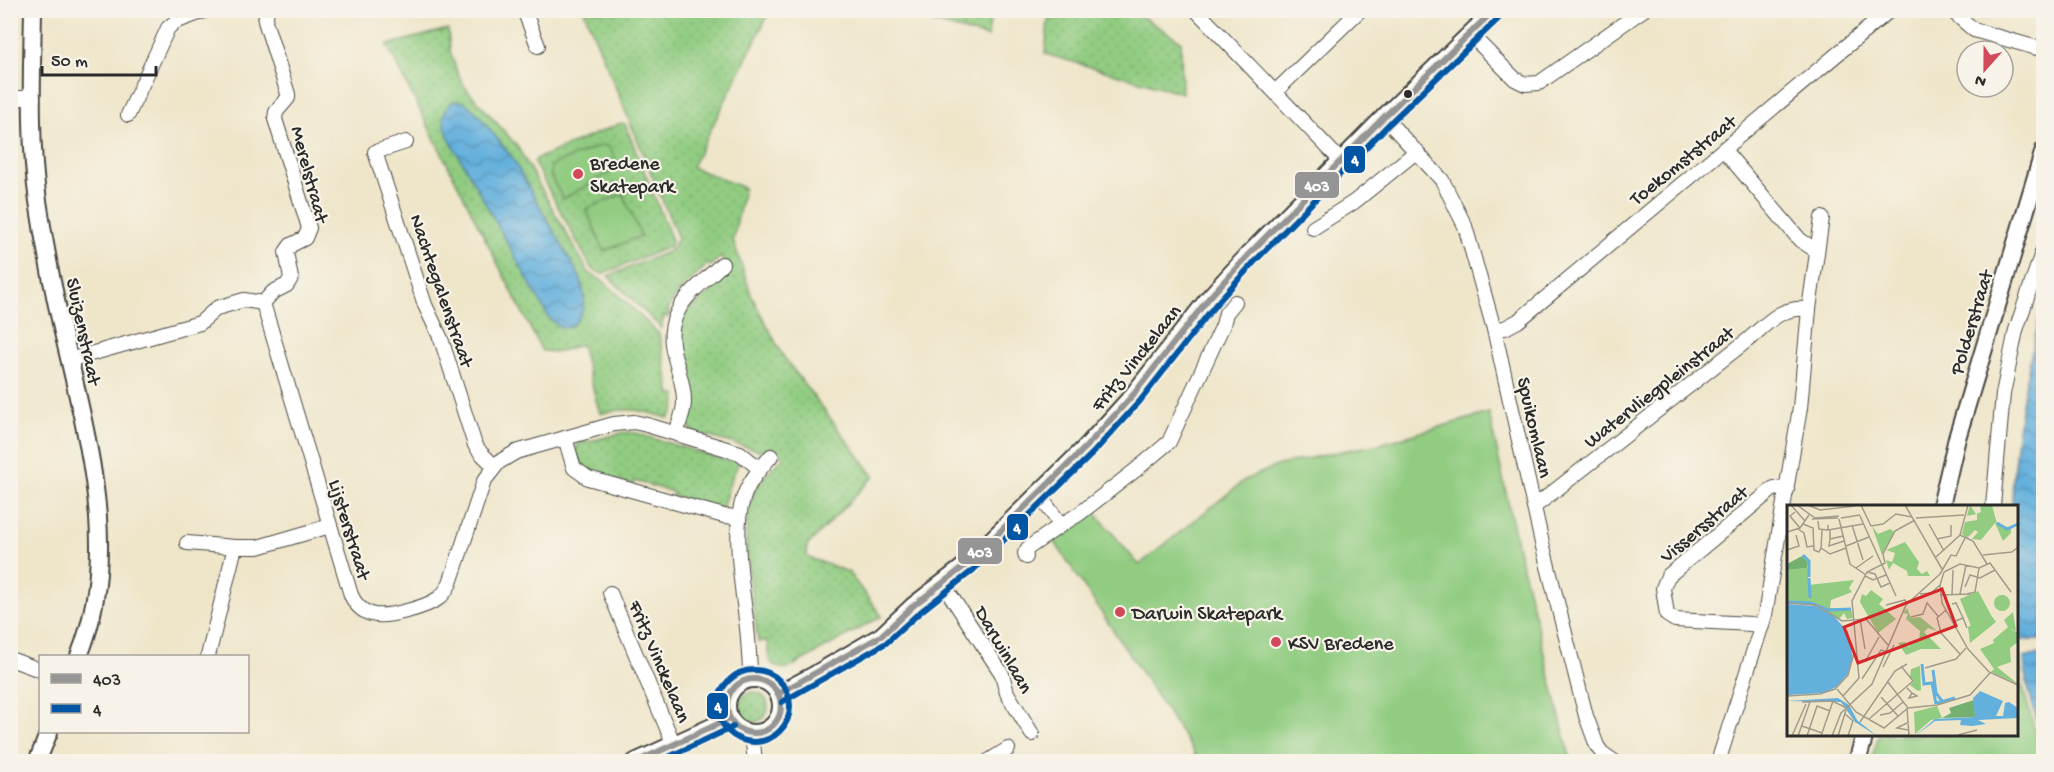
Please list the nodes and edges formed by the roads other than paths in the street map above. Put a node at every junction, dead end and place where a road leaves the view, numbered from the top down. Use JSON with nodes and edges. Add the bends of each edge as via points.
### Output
{"nodes":[{"id":1,"x":33,"y":10,"type":"edge"},
{"id":2,"x":207,"y":10,"type":"edge"},
{"id":3,"x":524,"y":10,"type":"edge"},
{"id":4,"x":1196,"y":10,"type":"edge"},
{"id":5,"x":1360,"y":10,"type":"edge"},
{"id":6,"x":1495,"y":10,"type":"edge"},
{"id":7,"x":1643,"y":10,"type":"edge"},
{"id":8,"x":1890,"y":10,"type":"edge"},
{"id":9,"x":1951,"y":10,"type":"edge"},
{"id":10,"x":264,"y":11,"type":"edge"},
{"id":11,"x":151,"y":28,"type":"dead end"},
{"id":12,"x":165,"y":34,"type":"junction"},
{"id":13,"x":1470,"y":34,"type":"junction"},
{"id":14,"x":538,"y":46,"type":"dead end"},
{"id":15,"x":2043,"y":50,"type":"edge"},
{"id":16,"x":1276,"y":91,"type":"junction"},
{"id":17,"x":10,"y":98,"type":"edge"},
{"id":18,"x":33,"y":98,"type":"junction"},
{"id":19,"x":128,"y":115,"type":"dead end"},
{"id":20,"x":1384,"y":117,"type":"junction"},
{"id":21,"x":406,"y":142,"type":"dead end"},
{"id":22,"x":1724,"y":150,"type":"junction"},
{"id":23,"x":2043,"y":150,"type":"edge"},
{"id":24,"x":1417,"y":151,"type":"junction"},
{"id":25,"x":1341,"y":160,"type":"junction"},
{"id":26,"x":1822,"y":218,"type":"dead end"},
{"id":27,"x":1313,"y":228,"type":"dead end"},
{"id":28,"x":2043,"y":247,"type":"edge"},
{"id":29,"x":1817,"y":251,"type":"junction"},
{"id":30,"x":722,"y":264,"type":"dead end"},
{"id":31,"x":1209,"y":298,"type":"junction"},
{"id":32,"x":263,"y":303,"type":"junction"},
{"id":33,"x":1809,"y":309,"type":"junction"},
{"id":34,"x":1494,"y":329,"type":"junction"},
{"id":35,"x":69,"y":360,"type":"junction"},
{"id":36,"x":676,"y":433,"type":"junction"},
{"id":37,"x":565,"y":438,"type":"junction"},
{"id":38,"x":771,"y":456,"type":"dead end"},
{"id":39,"x":494,"y":466,"type":"junction"},
{"id":40,"x":760,"y":469,"type":"junction"},
{"id":41,"x":1787,"y":490,"type":"junction"},
{"id":42,"x":1039,"y":495,"type":"junction"},
{"id":43,"x":1941,"y":505,"type":"edge"},
{"id":44,"x":1993,"y":505,"type":"edge"},
{"id":45,"x":1534,"y":507,"type":"junction"},
{"id":46,"x":738,"y":517,"type":"junction"},
{"id":47,"x":1061,"y":525,"type":"junction"},
{"id":48,"x":330,"y":526,"type":"junction"},
{"id":49,"x":187,"y":543,"type":"dead end"},
{"id":50,"x":234,"y":547,"type":"junction"},
{"id":51,"x":1026,"y":557,"type":"dead end"},
{"id":52,"x":943,"y":584,"type":"junction"},
{"id":53,"x":610,"y":593,"type":"dead end"},
{"id":54,"x":1762,"y":626,"type":"junction"},
{"id":55,"x":80,"y":655,"type":"edge"},
{"id":56,"x":208,"y":655,"type":"edge"},
{"id":57,"x":10,"y":659,"type":"edge"},
{"id":58,"x":39,"y":670,"type":"edge"},
{"id":59,"x":751,"y":679,"type":"junction"},
{"id":60,"x":778,"y":694,"type":"junction"},
{"id":61,"x":729,"y":719,"type":"junction"},
{"id":62,"x":50,"y":733,"type":"edge"},
{"id":63,"x":752,"y":734,"type":"junction"},
{"id":64,"x":1032,"y":734,"type":"dead end"},
{"id":65,"x":1865,"y":736,"type":"edge"},
{"id":66,"x":674,"y":745,"type":"junction"},
{"id":67,"x":1008,"y":749,"type":"dead end"},
{"id":68,"x":38,"y":762,"type":"edge"},
{"id":69,"x":634,"y":762,"type":"edge"},
{"id":70,"x":755,"y":762,"type":"edge"},
{"id":71,"x":987,"y":762,"type":"edge"},
{"id":72,"x":1615,"y":762,"type":"edge"},
{"id":73,"x":1718,"y":762,"type":"edge"},
{"id":74,"x":1857,"y":762,"type":"edge"}],
"edges":[{"from":1,"to":18,"type":"street","name":"Sluizenstraat"},
{"from":2,"to":12,"type":"street","via":[[176,22]]},
{"from":3,"to":14,"type":"street"},
{"from":4,"to":16,"type":"street"},
{"from":5,"to":16,"type":"street"},
{"from":6,"to":13,"type":"street","name":"Fritz Vinckelaan"},
{"from":7,"to":13,"type":"street","via":[[1539,83],[1532,84],[1515,79]]},
{"from":8,"to":22,"type":"street","name":"Toekomststraat"},
{"from":9,"to":15,"type":"street","via":[[1974,30]]},
{"from":10,"to":32,"type":"street","name":"Merelstraat","via":[[288,94],[275,118],[309,228],[305,238],[286,250],[289,282]]},
{"from":11,"to":12,"type":"street"},
{"from":12,"to":19,"type":"street"},
{"from":13,"to":20,"type":"street","name":"Fritz Vinckelaan"},
{"from":16,"to":25,"type":"street"},
{"from":17,"to":18,"type":"street"},
{"from":18,"to":35,"type":"street","name":"Sluizenstraat","via":[[34,173]]},
{"from":20,"to":24,"type":"street","name":"Spuikomlaan"},
{"from":20,"to":25,"type":"street","name":"Fritz Vinckelaan"},
{"from":21,"to":39,"type":"street","name":"Nachtegalenstraat","via":[[375,152],[475,445]]},
{"from":22,"to":29,"type":"street","via":[[1800,240]]},
{"from":22,"to":34,"type":"street","name":"Toekomststraat","via":[[1518,321]]},
{"from":23,"to":43,"type":"street","name":"Polderstraat","via":[[1957,438]]},
{"from":24,"to":27,"type":"street","via":[[1354,202]]},
{"from":24,"to":34,"type":"street","name":"Spuikomlaan","via":[[1442,180],[1465,226]]},
{"from":25,"to":31,"type":"street","name":"Fritz Vinckelaan"},
{"from":26,"to":29,"type":"street"},
{"from":28,"to":44,"type":"street","via":[[2016,330],[2003,394]]},
{"from":29,"to":33,"type":"street"},
{"from":30,"to":36,"type":"street","via":[[686,300],[673,323],[672,346],[684,401]]},
{"from":31,"to":42,"type":"street","name":"Fritz Vinckelaan","via":[[1133,395]]},
{"from":31,"to":47,"type":"street","via":[[1231,307],[1169,442]]},
{"from":32,"to":35,"type":"street","via":[[240,301],[214,309],[200,323]]},
{"from":32,"to":48,"type":"street","name":"Lijsterstraat"},
{"from":33,"to":41,"type":"street","via":[[1800,408]]},
{"from":33,"to":45,"type":"street","name":"Watervliegpleinstraat","via":[[1781,312]]},
{"from":34,"to":45,"type":"street","name":"Spuikomlaan"},
{"from":35,"to":55,"type":"street","name":"Sluizenstraat","via":[[90,454],[99,525],[97,591]]},
{"from":36,"to":37,"type":"street","via":[[643,423],[624,423]]},
{"from":36,"to":40,"type":"street","via":[[740,453]]},
{"from":37,"to":39,"type":"street","via":[[513,453]]},
{"from":37,"to":46,"type":"street","via":[[574,468],[588,478]]},
{"from":38,"to":40,"type":"street"},
{"from":39,"to":48,"type":"street","name":"Lijsterstraat","via":[[482,485],[448,587],[442,596],[429,603],[384,616],[361,609],[351,595]]},
{"from":40,"to":46,"type":"street","via":[[744,495]]},
{"from":41,"to":54,"type":"street"},
{"from":41,"to":54,"type":"street","name":"Vissersstraat","via":[[1774,488],[1668,576],[1663,588],[1667,615],[1675,620]]},
{"from":42,"to":47,"type":"street"},
{"from":42,"to":52,"type":"street","name":"Fritz Vinckelaan"},
{"from":45,"to":72,"type":"street","name":"Spuikomlaan","via":[[1586,716],[1597,746]]},
{"from":46,"to":59,"type":"street"},
{"from":47,"to":51,"type":"street","via":[[1028,548]]},
{"from":48,"to":50,"type":"street","via":[[258,547]]},
{"from":49,"to":50,"type":"street"},
{"from":50,"to":56,"type":"street"},
{"from":52,"to":60,"type":"street","name":"Fritz Vinckelaan","via":[[881,636]]},
{"from":52,"to":64,"type":"street","name":"Darwinlaan","via":[[1002,674],[1007,693]]},
{"from":53,"to":66,"type":"street","name":"Fritz Vinckelaan"},
{"from":54,"to":73,"type":"street"},
{"from":57,"to":58,"type":"street"},
{"from":59,"to":60,"type":"street","via":[[767,682]]},
{"from":59,"to":61,"type":"street","via":[[730,692],[726,705]]},
{"from":60,"to":63,"type":"street","via":[[781,708],[777,721],[766,731]]},
{"from":61,"to":63,"type":"street"},
{"from":61,"to":66,"type":"street","name":"Fritz Vinckelaan"},
{"from":62,"to":68,"type":"street"},
{"from":63,"to":70,"type":"street"},
{"from":65,"to":74,"type":"street"},
{"from":66,"to":69,"type":"street","name":"Fritz Vinckelaan"},
{"from":67,"to":71,"type":"street"}]}
